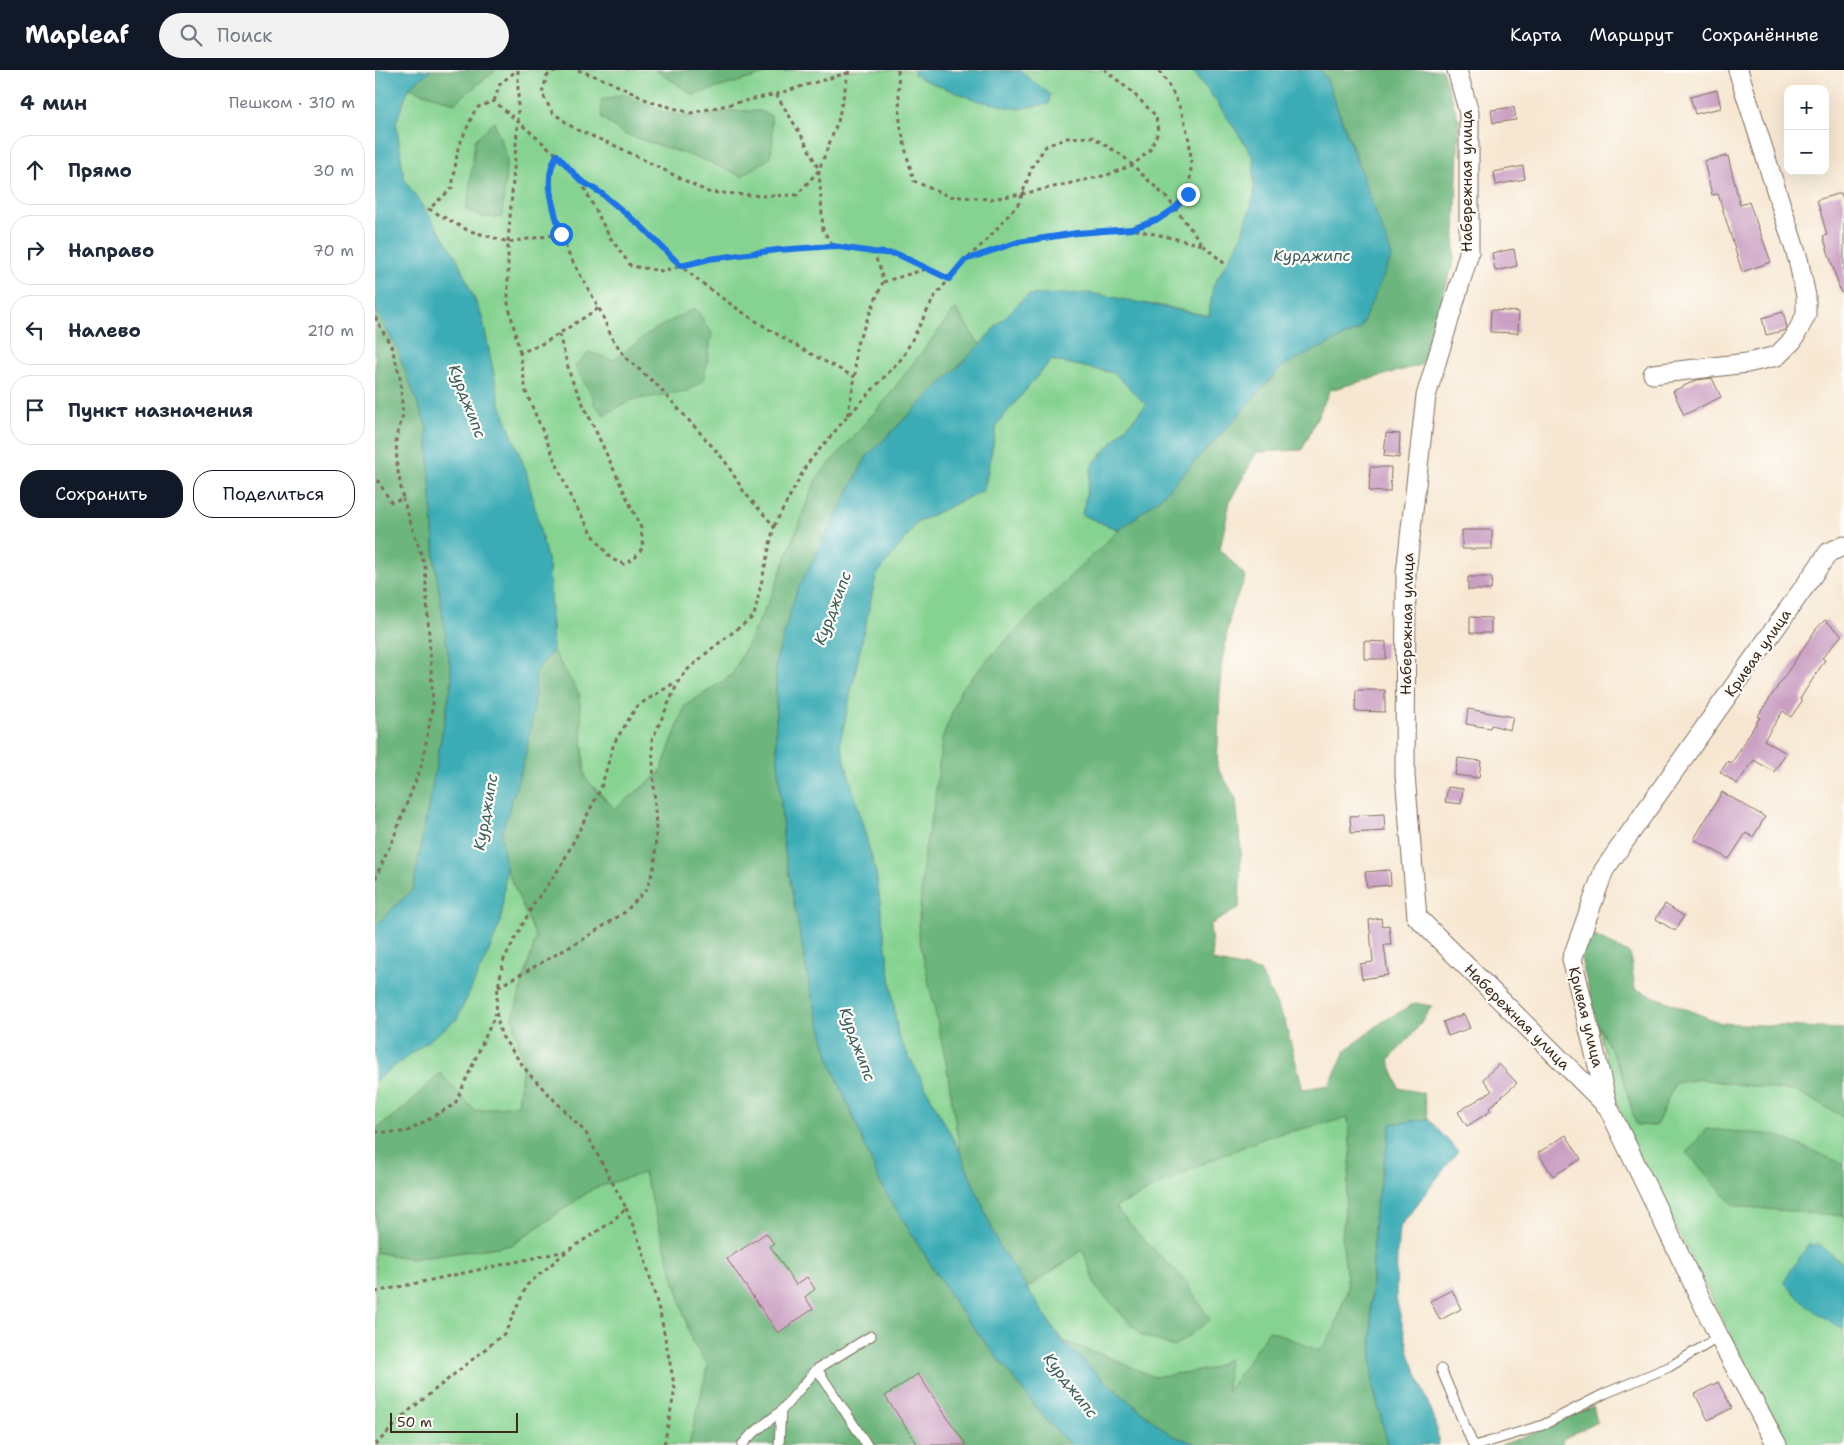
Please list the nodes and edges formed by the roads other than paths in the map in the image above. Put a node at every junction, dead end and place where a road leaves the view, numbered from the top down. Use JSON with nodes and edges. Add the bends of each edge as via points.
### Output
{"nodes":[{"id":1,"x":1457,"y":70,"type":"edge"},
{"id":2,"x":1738,"y":70,"type":"edge"},
{"id":3,"x":1653,"y":374,"type":"dead end"},
{"id":4,"x":1844,"y":546,"type":"edge"},
{"id":5,"x":1608,"y":1108,"type":"junction"},
{"id":6,"x":871,"y":1336,"type":"dead end"},
{"id":7,"x":1719,"y":1337,"type":"junction"},
{"id":8,"x":817,"y":1368,"type":"junction"},
{"id":9,"x":1441,"y":1369,"type":"dead end"},
{"id":10,"x":781,"y":1411,"type":"junction"},
{"id":11,"x":1773,"y":1443,"type":"edge"},
{"id":12,"x":742,"y":1445,"type":"edge"},
{"id":13,"x":779,"y":1445,"type":"edge"},
{"id":14,"x":867,"y":1445,"type":"edge"},
{"id":15,"x":1473,"y":1445,"type":"edge"},
{"id":16,"x":1478,"y":1445,"type":"edge"}],
"edges":[{"from":1,"to":5,"type":"street","name":"Набережная улица","via":[[1469,113],[1469,253],[1426,396],[1406,573],[1405,775],[1417,917]]},
{"from":2,"to":3,"type":"street","via":[[1798,259],[1806,296],[1806,315],[1793,340],[1777,356],[1747,363]]},
{"from":4,"to":5,"type":"street","name":"Кривая улица","via":[[1829,552],[1604,870],[1572,959]]},
{"from":5,"to":7,"type":"street","name":"Кривая улица"},
{"from":6,"to":8,"type":"lane"},
{"from":7,"to":11,"type":"street","name":"Кривая улица"},
{"from":7,"to":16,"type":"lane","via":[[1669,1367],[1606,1393],[1543,1425]]},
{"from":8,"to":10,"type":"lane"},
{"from":8,"to":14,"type":"lane"},
{"from":9,"to":15,"type":"lane"},
{"from":10,"to":12,"type":"lane"},
{"from":10,"to":13,"type":"lane"}]}
